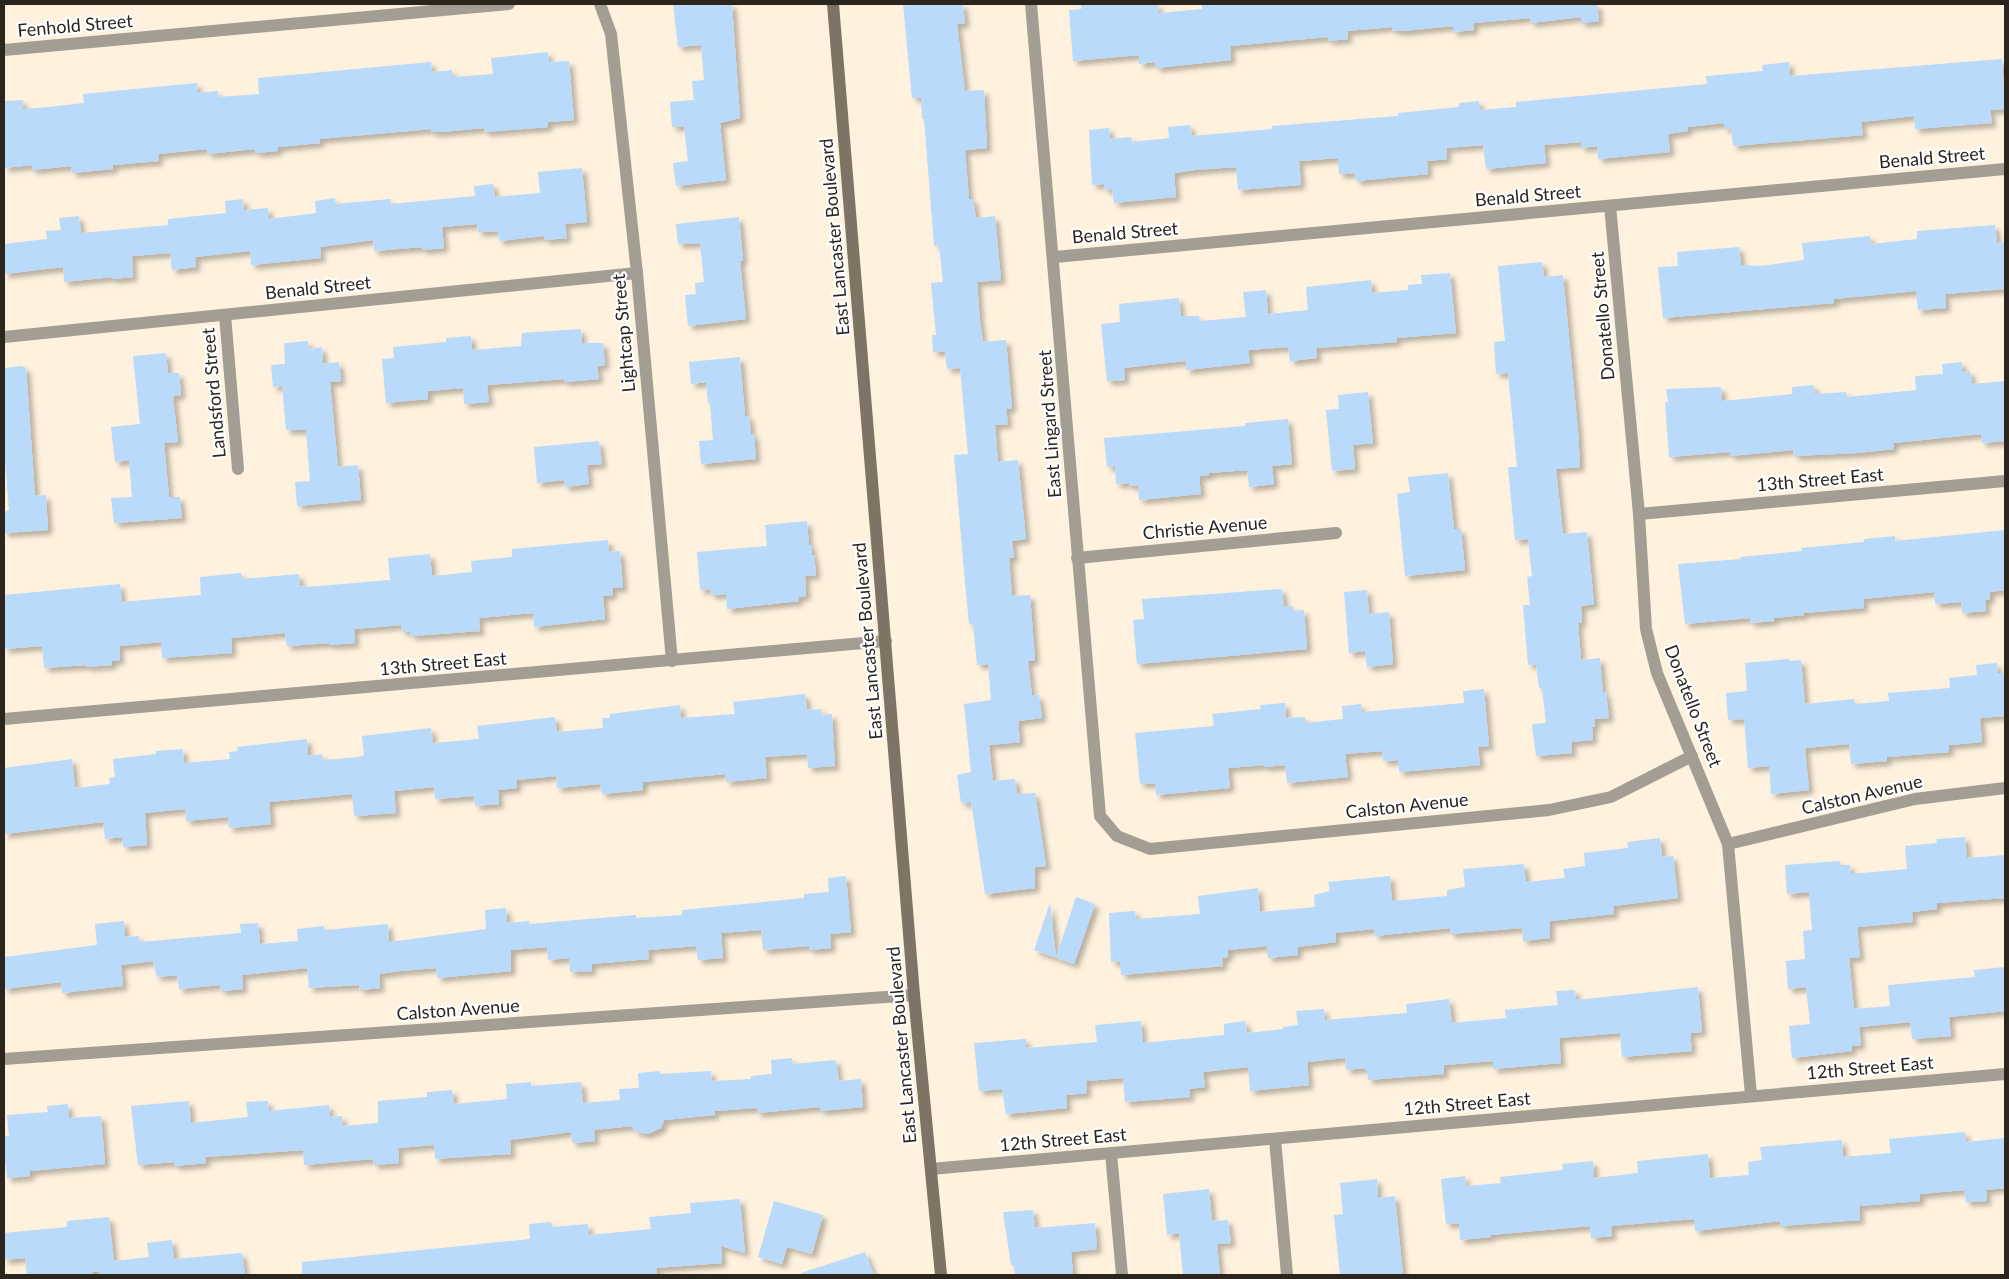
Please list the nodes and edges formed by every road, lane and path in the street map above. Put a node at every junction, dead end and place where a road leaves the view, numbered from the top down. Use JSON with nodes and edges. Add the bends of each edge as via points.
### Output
{"nodes":[{"id":1,"x":509,"y":4,"type":"edge"},
{"id":2,"x":600,"y":4,"type":"edge"},
{"id":3,"x":832,"y":4,"type":"edge"},
{"id":4,"x":1031,"y":4,"type":"edge"},
{"id":5,"x":4,"y":50,"type":"edge"},
{"id":6,"x":2005,"y":169,"type":"edge"},
{"id":7,"x":1610,"y":206,"type":"junction"},
{"id":8,"x":1055,"y":257,"type":"junction"},
{"id":9,"x":636,"y":274,"type":"junction"},
{"id":10,"x":225,"y":314,"type":"junction"},
{"id":11,"x":4,"y":337,"type":"edge"},
{"id":12,"x":238,"y":469,"type":"dead end"},
{"id":13,"x":2005,"y":482,"type":"edge"},
{"id":14,"x":1639,"y":514,"type":"junction"},
{"id":15,"x":1336,"y":533,"type":"dead end"},
{"id":16,"x":1077,"y":558,"type":"junction"},
{"id":17,"x":886,"y":641,"type":"junction"},
{"id":18,"x":672,"y":661,"type":"junction"},
{"id":19,"x":4,"y":719,"type":"edge"},
{"id":20,"x":1692,"y":756,"type":"junction"},
{"id":21,"x":2005,"y":788,"type":"edge"},
{"id":22,"x":1117,"y":836,"type":"joint"},
{"id":23,"x":1728,"y":844,"type":"junction"},
{"id":24,"x":914,"y":995,"type":"junction"},
{"id":25,"x":4,"y":1059,"type":"edge"},
{"id":26,"x":2005,"y":1074,"type":"edge"},
{"id":27,"x":1751,"y":1095,"type":"junction"},
{"id":28,"x":1275,"y":1139,"type":"junction"},
{"id":29,"x":1111,"y":1153,"type":"junction"},
{"id":30,"x":931,"y":1169,"type":"junction"},
{"id":31,"x":941,"y":1275,"type":"edge"},
{"id":32,"x":1122,"y":1275,"type":"edge"},
{"id":33,"x":1287,"y":1275,"type":"edge"}],
"edges":[{"from":1,"to":5,"type":"street","name":"Fenhold Street"},
{"from":2,"to":9,"type":"street","name":"Lightcap Street","via":[[611,34]]},
{"from":3,"to":17,"type":"main road","name":"East Lancaster Boulevard"},
{"from":4,"to":8,"type":"street","name":"East Lingard Street"},
{"from":6,"to":7,"type":"street","name":"Benald Street"},
{"from":7,"to":8,"type":"street","name":"Benald Street"},
{"from":7,"to":14,"type":"street","name":"Donatello Street"},
{"from":8,"to":16,"type":"street","name":"East Lingard Street"},
{"from":9,"to":10,"type":"street","name":"Benald Street"},
{"from":9,"to":18,"type":"street","name":"Lightcap Street"},
{"from":10,"to":11,"type":"street","name":"Benald Street"},
{"from":10,"to":12,"type":"street","name":"Landsford Street"},
{"from":13,"to":14,"type":"street","name":"13th Street East"},
{"from":14,"to":20,"type":"street","name":"Donatello Street","via":[[1646,629],[1657,673]]},
{"from":15,"to":16,"type":"street","name":"Christie Avenue"},
{"from":16,"to":22,"type":"street","name":"East Lingard Street","via":[[1100,816]]},
{"from":17,"to":18,"type":"street","name":"13th Street East"},
{"from":17,"to":24,"type":"main road","name":"East Lancaster Boulevard"},
{"from":18,"to":19,"type":"street","name":"13th Street East"},
{"from":20,"to":22,"type":"street","name":"Calston Avenue","via":[[1611,797],[1549,810],[1150,849]]},
{"from":20,"to":23,"type":"street","name":"Donatello Street"},
{"from":21,"to":23,"type":"street","name":"Calston Avenue","via":[[1915,799]]},
{"from":23,"to":27,"type":"street","name":"Donatello Street"},
{"from":24,"to":25,"type":"street","name":"Calston Avenue"},
{"from":24,"to":30,"type":"main road","name":"East Lancaster Boulevard"},
{"from":26,"to":27,"type":"street","name":"12th Street East"},
{"from":27,"to":28,"type":"street","name":"12th Street East"},
{"from":28,"to":29,"type":"street","name":"12th Street East"},
{"from":28,"to":33,"type":"street"},
{"from":29,"to":30,"type":"street","name":"12th Street East"},
{"from":29,"to":32,"type":"street"},
{"from":30,"to":31,"type":"main road","name":"East Lancaster Boulevard"}]}
